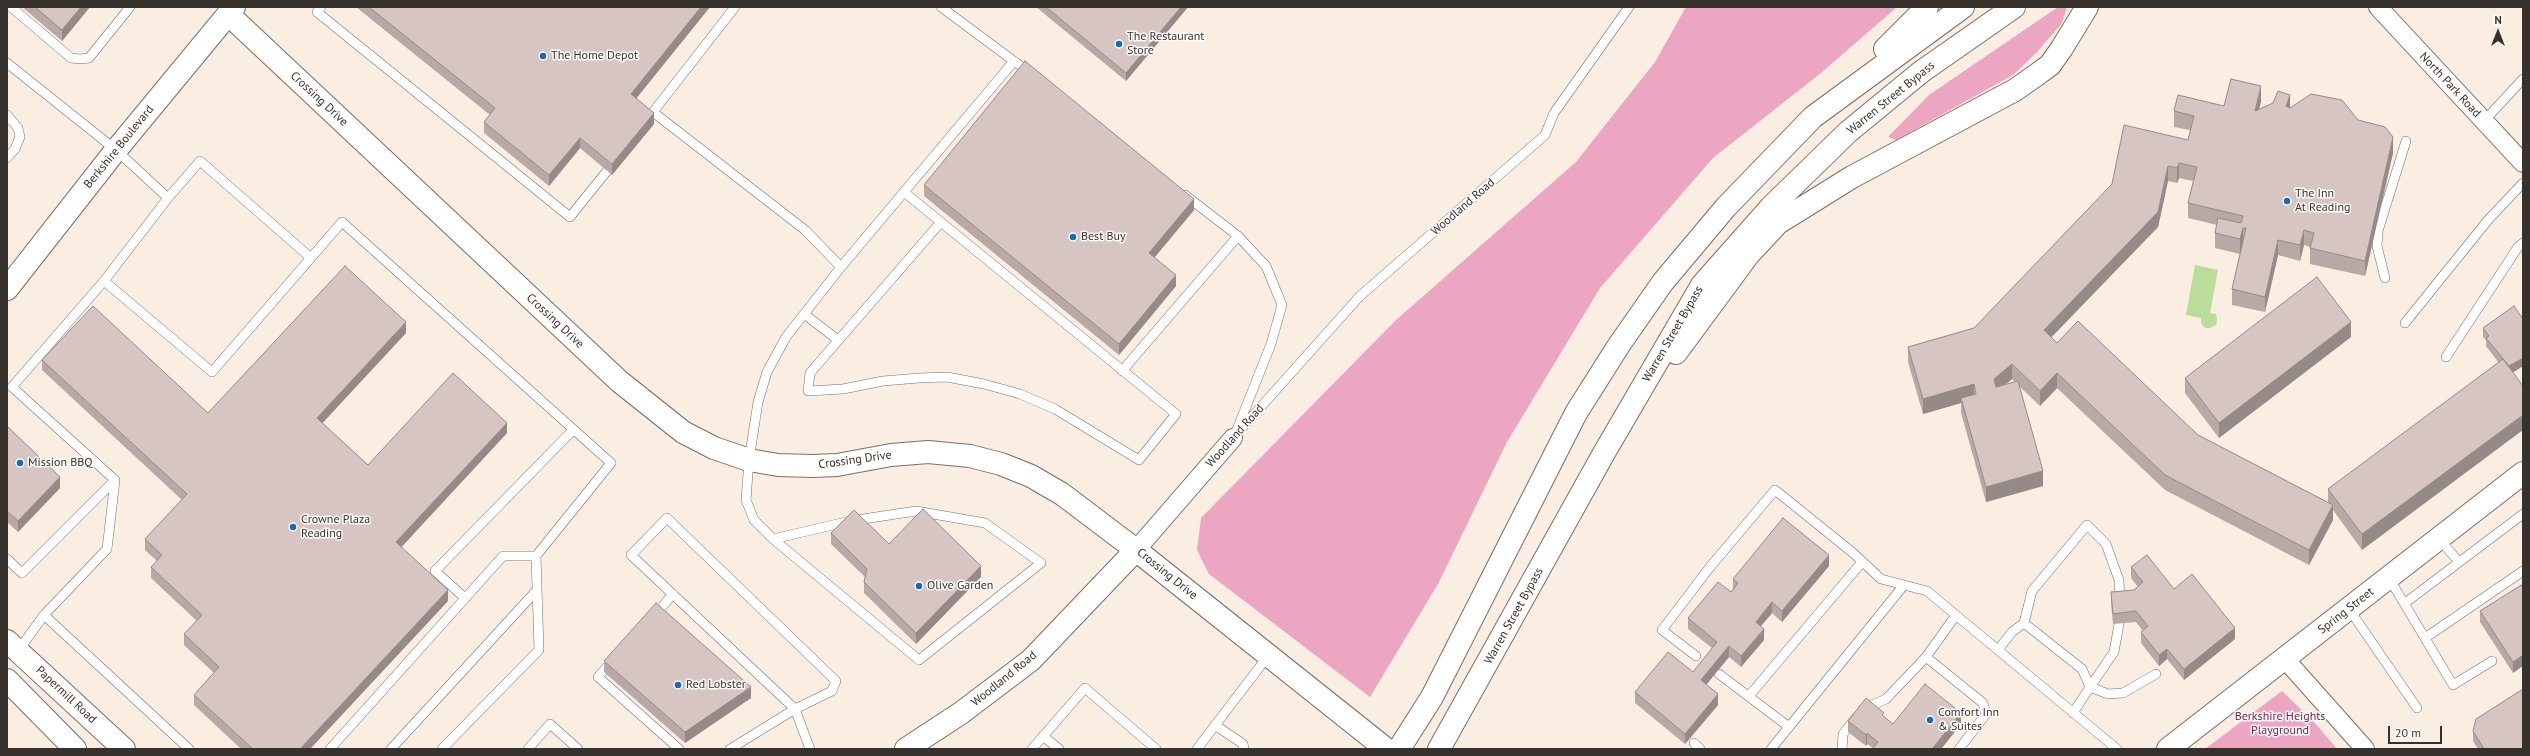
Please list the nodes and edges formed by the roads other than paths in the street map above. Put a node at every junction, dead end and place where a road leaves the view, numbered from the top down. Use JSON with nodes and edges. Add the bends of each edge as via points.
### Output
{"nodes":[{"id":1,"x":11,"y":7,"type":"edge"},
{"id":2,"x":130,"y":7,"type":"edge"},
{"id":3,"x":321,"y":7,"type":"edge"},
{"id":4,"x":735,"y":7,"type":"edge"},
{"id":5,"x":941,"y":7,"type":"edge"},
{"id":6,"x":1629,"y":7,"type":"edge"},
{"id":7,"x":1927,"y":7,"type":"edge"},
{"id":8,"x":1963,"y":7,"type":"edge"},
{"id":9,"x":2014,"y":7,"type":"edge"},
{"id":10,"x":2087,"y":7,"type":"edge"},
{"id":11,"x":2378,"y":7,"type":"edge"},
{"id":12,"x":231,"y":10,"type":"edge"},
{"id":13,"x":1014,"y":61,"type":"junction"},
{"id":14,"x":7,"y":63,"type":"edge"},
{"id":15,"x":2523,"y":79,"type":"edge"},
{"id":16,"x":1039,"y":80,"type":"edge"},
{"id":17,"x":652,"y":112,"type":"junction"},
{"id":18,"x":7,"y":115,"type":"edge"},
{"id":19,"x":1813,"y":117,"type":"junction"},
{"id":20,"x":2484,"y":121,"type":"junction"},
{"id":21,"x":638,"y":131,"type":"edge"},
{"id":22,"x":2406,"y":141,"type":"dead end"},
{"id":23,"x":116,"y":150,"type":"junction"},
{"id":24,"x":623,"y":150,"type":"edge"},
{"id":25,"x":7,"y":158,"type":"edge"},
{"id":26,"x":2523,"y":163,"type":"edge"},
{"id":27,"x":2523,"y":183,"type":"edge"},
{"id":28,"x":1176,"y":187,"type":"edge"},
{"id":29,"x":904,"y":192,"type":"junction"},
{"id":30,"x":168,"y":198,"type":"junction"},
{"id":31,"x":941,"y":222,"type":"junction"},
{"id":32,"x":1238,"y":236,"type":"junction"},
{"id":33,"x":2523,"y":243,"type":"edge"},
{"id":34,"x":310,"y":258,"type":"junction"},
{"id":35,"x":841,"y":267,"type":"junction"},
{"id":36,"x":2385,"y":278,"type":"dead end"},
{"id":37,"x":104,"y":281,"type":"junction"},
{"id":38,"x":7,"y":289,"type":"edge"},
{"id":39,"x":804,"y":314,"type":"junction"},
{"id":40,"x":2405,"y":323,"type":"dead end"},
{"id":41,"x":838,"y":340,"type":"junction"},
{"id":42,"x":2446,"y":357,"type":"dead end"},
{"id":43,"x":1122,"y":371,"type":"junction"},
{"id":44,"x":9,"y":390,"type":"edge"},
{"id":45,"x":573,"y":430,"type":"junction"},
{"id":46,"x":1233,"y":438,"type":"junction"},
{"id":47,"x":1604,"y":453,"type":"junction"},
{"id":48,"x":749,"y":460,"type":"junction"},
{"id":49,"x":2523,"y":473,"type":"edge"},
{"id":50,"x":115,"y":480,"type":"junction"},
{"id":51,"x":2523,"y":514,"type":"edge"},
{"id":52,"x":2439,"y":538,"type":"junction"},
{"id":53,"x":773,"y":539,"type":"junction"},
{"id":54,"x":1136,"y":550,"type":"junction"},
{"id":55,"x":536,"y":556,"type":"junction"},
{"id":56,"x":7,"y":559,"type":"edge"},
{"id":57,"x":1862,"y":562,"type":"junction"},
{"id":58,"x":2459,"y":562,"type":"junction"},
{"id":59,"x":2523,"y":571,"type":"edge"},
{"id":60,"x":2389,"y":578,"type":"junction"},
{"id":61,"x":1904,"y":585,"type":"junction"},
{"id":62,"x":537,"y":590,"type":"junction"},
{"id":63,"x":673,"y":594,"type":"junction"},
{"id":64,"x":465,"y":598,"type":"junction"},
{"id":65,"x":2120,"y":602,"type":"edge"},
{"id":66,"x":2405,"y":603,"type":"junction"},
{"id":67,"x":2349,"y":609,"type":"junction"},
{"id":68,"x":44,"y":615,"type":"junction"},
{"id":69,"x":1956,"y":615,"type":"junction"},
{"id":70,"x":646,"y":624,"type":"edge"},
{"id":71,"x":2024,"y":624,"type":"junction"},
{"id":72,"x":2119,"y":624,"type":"edge"},
{"id":73,"x":2425,"y":638,"type":"junction"},
{"id":74,"x":13,"y":646,"type":"edge"},
{"id":75,"x":1998,"y":650,"type":"junction"},
{"id":76,"x":620,"y":653,"type":"edge"},
{"id":77,"x":1268,"y":656,"type":"junction"},
{"id":78,"x":1696,"y":656,"type":"dead end"},
{"id":79,"x":1926,"y":657,"type":"junction"},
{"id":80,"x":2285,"y":659,"type":"junction"},
{"id":81,"x":2492,"y":661,"type":"dead end"},
{"id":82,"x":1719,"y":674,"type":"edge"},
{"id":83,"x":2156,"y":674,"type":"dead end"},
{"id":84,"x":7,"y":680,"type":"edge"},
{"id":85,"x":2090,"y":688,"type":"junction"},
{"id":86,"x":1749,"y":696,"type":"junction"},
{"id":87,"x":2417,"y":708,"type":"dead end"},
{"id":88,"x":795,"y":709,"type":"junction"},
{"id":89,"x":2073,"y":713,"type":"junction"},
{"id":90,"x":1215,"y":725,"type":"junction"},
{"id":91,"x":1789,"y":727,"type":"junction"},
{"id":92,"x":1043,"y":736,"type":"junction"},
{"id":93,"x":75,"y":749,"type":"edge"},
{"id":94,"x":124,"y":749,"type":"edge"},
{"id":95,"x":189,"y":749,"type":"edge"},
{"id":96,"x":330,"y":749,"type":"edge"},
{"id":97,"x":391,"y":749,"type":"edge"},
{"id":98,"x":442,"y":749,"type":"edge"},
{"id":99,"x":528,"y":749,"type":"edge"},
{"id":100,"x":578,"y":749,"type":"edge"},
{"id":101,"x":679,"y":749,"type":"edge"},
{"id":102,"x":730,"y":749,"type":"edge"},
{"id":103,"x":810,"y":749,"type":"edge"},
{"id":104,"x":906,"y":749,"type":"edge"},
{"id":105,"x":1032,"y":749,"type":"edge"},
{"id":106,"x":1059,"y":749,"type":"edge"},
{"id":107,"x":1156,"y":749,"type":"edge"},
{"id":108,"x":1197,"y":749,"type":"edge"},
{"id":109,"x":1244,"y":749,"type":"edge"},
{"id":110,"x":1386,"y":749,"type":"edge"},
{"id":111,"x":1399,"y":749,"type":"edge"},
{"id":112,"x":1439,"y":749,"type":"edge"},
{"id":113,"x":1771,"y":749,"type":"edge"},
{"id":114,"x":1842,"y":749,"type":"edge"},
{"id":115,"x":1959,"y":749,"type":"edge"},
{"id":116,"x":2117,"y":749,"type":"edge"},
{"id":117,"x":2168,"y":749,"type":"edge"},
{"id":118,"x":2365,"y":749,"type":"edge"}],
"edges":[{"from":1,"to":2,"type":"lane","via":[[71,58],[80,59],[89,58]]},
{"from":3,"to":24,"type":"lane","via":[[317,12],[570,217]]},
{"from":4,"to":17,"type":"lane"},
{"from":5,"to":13,"type":"lane"},
{"from":6,"to":46,"type":"lane","name":"Woodland Road","via":[[1554,113],[1545,136],[1360,296]]},
{"from":7,"to":19,"type":"main road"},
{"from":8,"to":19,"type":"main road"},
{"from":9,"to":47,"type":"main road","name":"Warren Street Bypass","via":[[1885,100],[1771,207],[1702,285]]},
{"from":10,"to":47,"type":"main road","via":[[2050,65],[2035,76],[2015,90],[1839,184],[1773,228],[1749,254]]},
{"from":11,"to":20,"type":"street","name":"North Park Road"},
{"from":12,"to":23,"type":"main road","name":"Berkshire Boulevard"},
{"from":12,"to":48,"type":"main road","name":"Crossing Drive","via":[[630,390],[682,432],[714,448]]},
{"from":13,"to":16,"type":"lane"},
{"from":13,"to":29,"type":"lane"},
{"from":14,"to":23,"type":"lane"},
{"from":15,"to":20,"type":"lane"},
{"from":17,"to":21,"type":"lane"},
{"from":17,"to":35,"type":"lane","via":[[805,230]]},
{"from":18,"to":25,"type":"lane","via":[[16,124],[20,137],[15,149]]},
{"from":19,"to":111,"type":"main road","via":[[1726,207],[1663,282],[1619,345],[1576,413],[1432,697]]},
{"from":20,"to":26,"type":"street","name":"North Park Road"},
{"from":22,"to":36,"type":"lane","via":[[2378,231],[2376,246]]},
{"from":23,"to":30,"type":"lane"},
{"from":23,"to":38,"type":"main road","name":"Berkshire Boulevard"},
{"from":27,"to":40,"type":"lane","via":[[2488,220]]},
{"from":28,"to":32,"type":"lane"},
{"from":29,"to":31,"type":"lane"},
{"from":29,"to":35,"type":"lane"},
{"from":30,"to":34,"type":"lane","via":[[200,161]]},
{"from":30,"to":37,"type":"lane"},
{"from":31,"to":41,"type":"lane"},
{"from":31,"to":43,"type":"lane"},
{"from":32,"to":43,"type":"lane"},
{"from":32,"to":46,"type":"lane","via":[[1266,266],[1282,304],[1271,344]]},
{"from":33,"to":42,"type":"lane"},
{"from":34,"to":37,"type":"lane","via":[[212,372]]},
{"from":34,"to":45,"type":"lane","via":[[342,222]]},
{"from":35,"to":39,"type":"lane"},
{"from":37,"to":44,"type":"lane"},
{"from":39,"to":41,"type":"lane"},
{"from":39,"to":48,"type":"lane","via":[[786,337],[768,372],[758,402]]},
{"from":41,"to":43,"type":"lane","via":[[810,373],[808,391],[843,389],[883,380],[919,378],[947,377],[984,384],[1020,394],[1055,409],[1139,460],[1176,414]]},
{"from":44,"to":50,"type":"lane"},
{"from":45,"to":55,"type":"lane","via":[[611,463]]},
{"from":45,"to":64,"type":"lane","via":[[435,571]]},
{"from":46,"to":54,"type":"street","name":"Woodland Road"},
{"from":47,"to":112,"type":"main road","name":"Warren Street Bypass"},
{"from":48,"to":53,"type":"lane","via":[[746,500],[754,520]]},
{"from":48,"to":54,"type":"main road","name":"Crossing Drive","via":[[778,465],[813,466],[907,453],[970,456],[1001,464],[1031,476],[1062,494]]},
{"from":49,"to":52,"type":"main road","name":"Spring Street"},
{"from":50,"to":56,"type":"lane","via":[[22,573]]},
{"from":50,"to":68,"type":"lane","via":[[108,549]]},
{"from":51,"to":58,"type":"lane"},
{"from":52,"to":58,"type":"lane"},
{"from":52,"to":60,"type":"main road","name":"Spring Street"},
{"from":53,"to":53,"type":"lane","via":[[919,660],[1041,563],[985,523],[916,511],[850,520]]},
{"from":54,"to":77,"type":"main road","name":"Crossing Drive"},
{"from":54,"to":104,"type":"main road","name":"Woodland Road","via":[[1031,660],[966,709]]},
{"from":55,"to":62,"type":"lane"},
{"from":55,"to":64,"type":"lane","via":[[503,556]]},
{"from":57,"to":61,"type":"lane","via":[[1881,579]]},
{"from":57,"to":78,"type":"lane","via":[[1775,490],[1710,567],[1662,630]]},
{"from":57,"to":86,"type":"lane"},
{"from":58,"to":66,"type":"lane"},
{"from":59,"to":73,"type":"lane"},
{"from":60,"to":66,"type":"lane"},
{"from":60,"to":67,"type":"main road","name":"Spring Street"},
{"from":61,"to":69,"type":"lane","via":[[1927,591]]},
{"from":61,"to":91,"type":"lane"},
{"from":62,"to":97,"type":"lane"},
{"from":62,"to":98,"type":"lane","via":[[538,650]]},
{"from":63,"to":70,"type":"lane"},
{"from":63,"to":88,"type":"lane"},
{"from":63,"to":88,"type":"lane","via":[[632,555],[667,518],[833,676],[836,681],[832,691]]},
{"from":64,"to":96,"type":"lane"},
{"from":65,"to":71,"type":"lane","via":[[2119,580],[2106,544],[2087,525],[2032,591]]},
{"from":66,"to":73,"type":"lane"},
{"from":67,"to":80,"type":"main road","name":"Spring Street"},
{"from":67,"to":87,"type":"lane"},
{"from":68,"to":74,"type":"lane"},
{"from":68,"to":95,"type":"lane"},
{"from":69,"to":75,"type":"lane"},
{"from":69,"to":79,"type":"lane"},
{"from":71,"to":75,"type":"lane","via":[[2012,632]]},
{"from":71,"to":85,"type":"lane","via":[[2082,669]]},
{"from":72,"to":85,"type":"lane","via":[[2114,652]]},
{"from":73,"to":81,"type":"lane","via":[[2453,685]]},
{"from":74,"to":94,"type":"main road","name":"Papermill Road"},
{"from":75,"to":89,"type":"lane"},
{"from":76,"to":101,"type":"lane","via":[[598,677]]},
{"from":77,"to":90,"type":"lane"},
{"from":77,"to":110,"type":"main road","name":"Crossing Drive"},
{"from":79,"to":114,"type":"lane","via":[[1886,699],[1863,709],[1843,734]]},
{"from":79,"to":115,"type":"lane","via":[[1983,703],[1986,714]]},
{"from":80,"to":117,"type":"main road","name":"Spring Street"},
{"from":80,"to":118,"type":"street"},
{"from":82,"to":86,"type":"lane"},
{"from":83,"to":85,"type":"lane","via":[[2123,693],[2108,694]]},
{"from":84,"to":93,"type":"main road"},
{"from":85,"to":89,"type":"lane"},
{"from":86,"to":91,"type":"lane"},
{"from":88,"to":102,"type":"lane"},
{"from":88,"to":103,"type":"lane"},
{"from":89,"to":116,"type":"lane"},
{"from":90,"to":108,"type":"lane"},
{"from":90,"to":109,"type":"lane","via":[[1243,744]]},
{"from":91,"to":113,"type":"lane"},
{"from":92,"to":105,"type":"lane"},
{"from":92,"to":106,"type":"lane"},
{"from":92,"to":107,"type":"lane","via":[[1085,688]]},
{"from":99,"to":100,"type":"lane","via":[[550,724]]}]}
